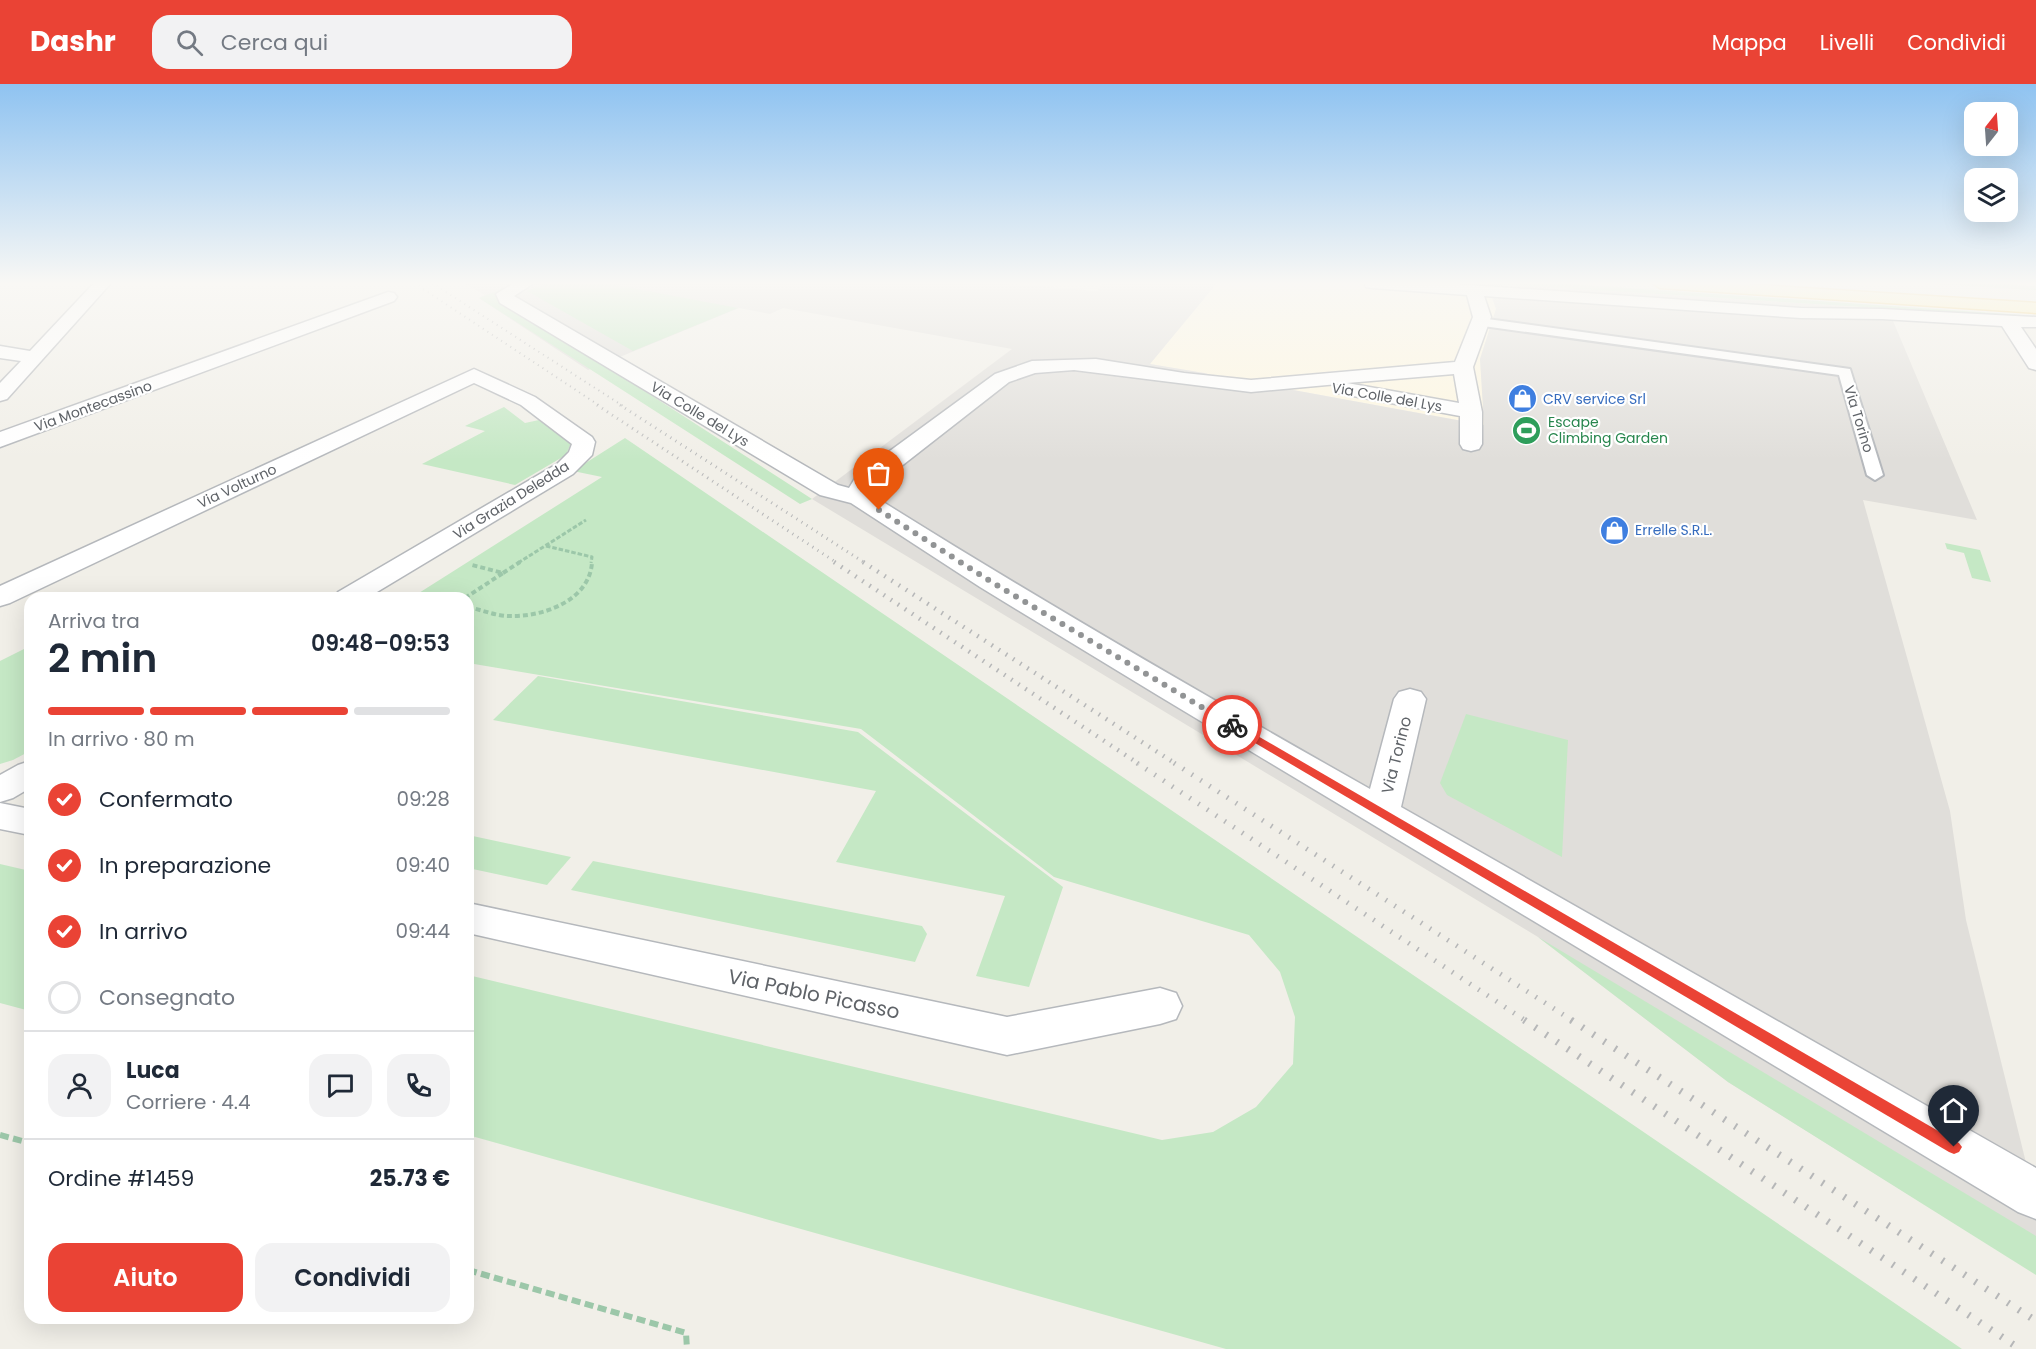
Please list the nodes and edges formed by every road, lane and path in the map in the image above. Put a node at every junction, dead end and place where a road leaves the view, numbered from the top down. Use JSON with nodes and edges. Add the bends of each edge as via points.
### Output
{"nodes":[{"id":1,"x":49,"y":342,"type":"edge"},
{"id":2,"x":266,"y":342,"type":"edge"},
{"id":3,"x":580,"y":342,"type":"edge"},
{"id":4,"x":1472,"y":342,"type":"edge"},
{"id":5,"x":1626,"y":342,"type":"edge"},
{"id":6,"x":2022,"y":342,"type":"edge"},
{"id":7,"x":4,"y":355,"type":"edge"},
{"id":8,"x":35,"y":357,"type":"junction"},
{"id":9,"x":2036,"y":364,"type":"edge"},
{"id":10,"x":1463,"y":367,"type":"junction"},
{"id":11,"x":474,"y":375,"type":"joint"},
{"id":12,"x":1304,"y":382,"type":"junction"},
{"id":13,"x":0,"y":395,"type":"edge"},
{"id":14,"x":1471,"y":412,"type":"junction"},
{"id":15,"x":0,"y":440,"type":"edge"},
{"id":16,"x":1471,"y":444,"type":"dead end"},
{"id":17,"x":1875,"y":475,"type":"dead end"},
{"id":18,"x":860,"y":498,"type":"junction"},
{"id":19,"x":586,"y":520,"type":"dead end"},
{"id":20,"x":546,"y":546,"type":"junction"},
{"id":21,"x":425,"y":553,"type":"junction"},
{"id":22,"x":503,"y":573,"type":"junction"},
{"id":23,"x":358,"y":592,"type":"edge"},
{"id":24,"x":474,"y":592,"type":"edge"},
{"id":25,"x":0,"y":597,"type":"edge"},
{"id":26,"x":474,"y":608,"type":"edge"},
{"id":27,"x":1410,"y":699,"type":"dead end"},
{"id":28,"x":24,"y":776,"type":"edge"},
{"id":29,"x":0,"y":790,"type":"edge"},
{"id":30,"x":1382,"y":812,"type":"junction"},
{"id":31,"x":0,"y":816,"type":"edge"},
{"id":32,"x":24,"y":821,"type":"edge"},
{"id":33,"x":474,"y":919,"type":"edge"},
{"id":34,"x":1160,"y":1006,"type":"dead end"},
{"id":35,"x":0,"y":1135,"type":"edge"},
{"id":36,"x":24,"y":1141,"type":"edge"},
{"id":37,"x":2036,"y":1195,"type":"edge"},
{"id":38,"x":474,"y":1272,"type":"edge"},
{"id":39,"x":687,"y":1349,"type":"edge"}],
"edges":[{"from":1,"to":8,"type":"street"},
{"from":2,"to":15,"type":"street","name":"Via Montecassino"},
{"from":3,"to":18,"type":"street","name":"Via Colle del Lys","via":[[829,490]]},
{"from":4,"to":10,"type":"street"},
{"from":5,"to":17,"type":"lane","name":"Via Torino","via":[[1845,372]]},
{"from":6,"to":9,"type":"street"},
{"from":7,"to":8,"type":"street"},
{"from":8,"to":13,"type":"street"},
{"from":10,"to":12,"type":"street","name":"Via Colle del Lys"},
{"from":10,"to":14,"type":"street","name":"Via Colle del Lys"},
{"from":11,"to":21,"type":"street","name":"Via Grazia Deledda","via":[[528,401],[584,442],[580,455],[565,469]]},
{"from":11,"to":25,"type":"street","name":"Via Volturno"},
{"from":12,"to":14,"type":"street","name":"Via Colle del Lys"},
{"from":12,"to":18,"type":"street","name":"Via Colle del Lys","via":[[1221,384],[1074,364],[1023,369],[1002,378],[866,480]]},
{"from":14,"to":16,"type":"street","name":"Via Colle del Lys"},
{"from":18,"to":30,"type":"street","name":"Via Colle del Lys","via":[[990,581]]},
{"from":19,"to":20,"type":"path"},
{"from":20,"to":22,"type":"path"},
{"from":20,"to":26,"type":"path","via":[[592,557],[590,578],[583,590],[562,604],[523,615],[508,616]]},
{"from":21,"to":22,"type":"path"},
{"from":21,"to":23,"type":"street","name":"Via Grazia Deledda"},
{"from":22,"to":24,"type":"path"},
{"from":27,"to":30,"type":"street","name":"Via Torino"},
{"from":28,"to":29,"type":"street"},
{"from":30,"to":37,"type":"street","name":"Via Colle del Lys"},
{"from":31,"to":32,"type":"street"},
{"from":33,"to":34,"type":"street","name":"Via Pablo Picasso","via":[[1006,1036]]},
{"from":35,"to":36,"type":"path"},
{"from":38,"to":39,"type":"path","via":[[686,1333]]}]}
